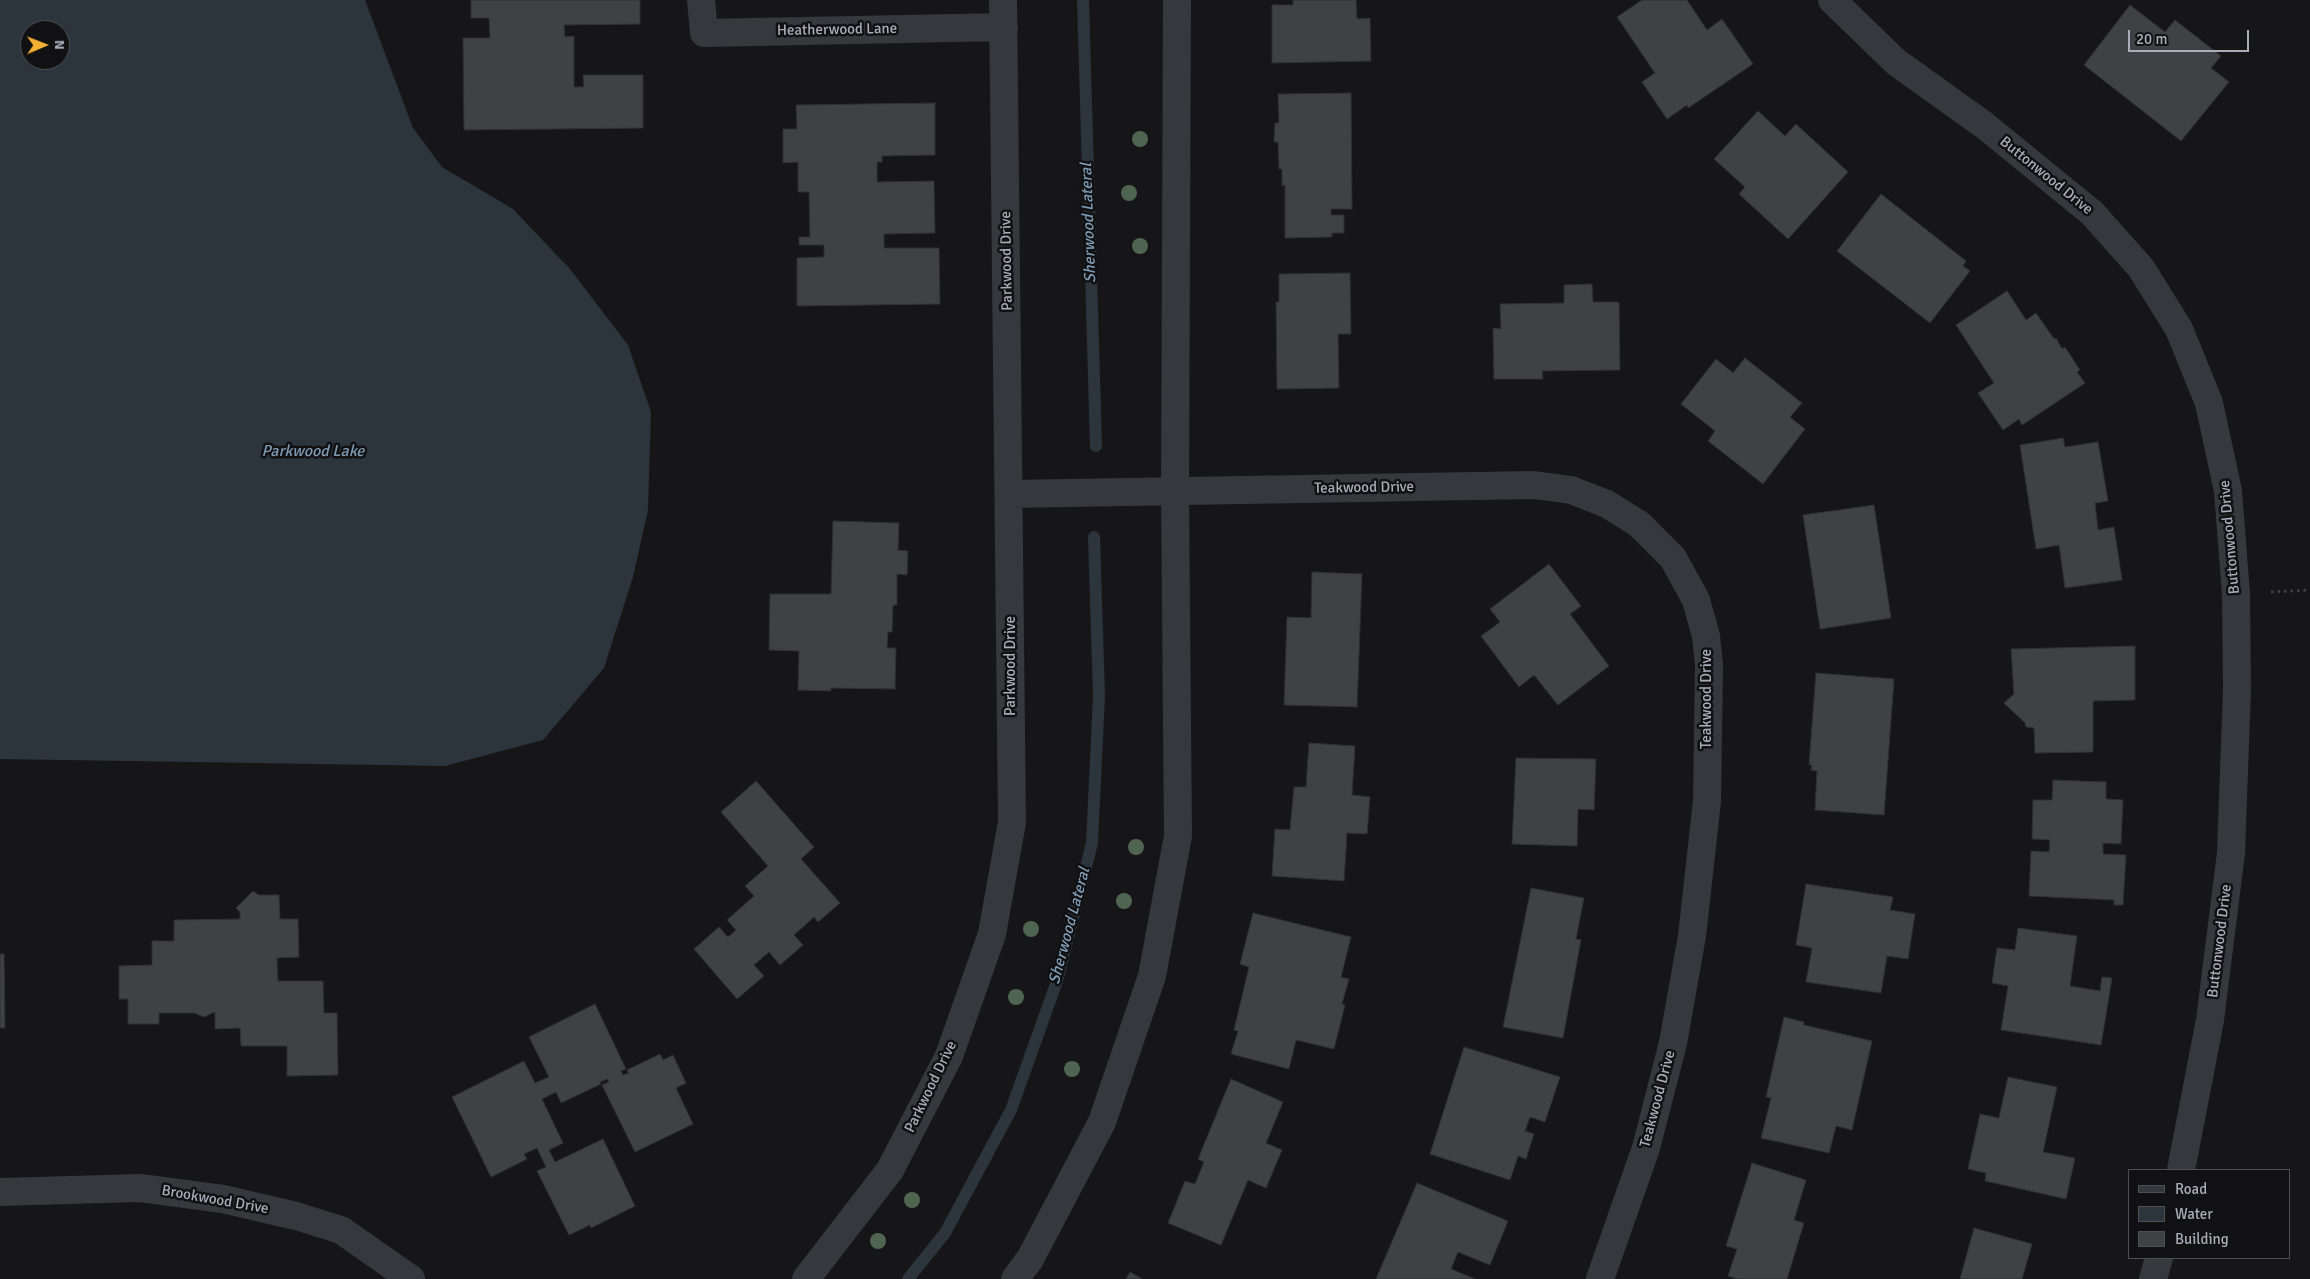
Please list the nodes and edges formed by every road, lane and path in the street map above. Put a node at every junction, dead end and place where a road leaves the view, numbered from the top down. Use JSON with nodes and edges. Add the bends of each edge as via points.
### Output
{"nodes":[{"id":1,"x":701,"y":0,"type":"edge"},
{"id":2,"x":1003,"y":0,"type":"edge"},
{"id":3,"x":1177,"y":0,"type":"edge"},
{"id":4,"x":1832,"y":0,"type":"edge"},
{"id":5,"x":1004,"y":27,"type":"junction"},
{"id":6,"x":1175,"y":492,"type":"junction"},
{"id":7,"x":1010,"y":494,"type":"junction"},
{"id":8,"x":2310,"y":590,"type":"edge"},
{"id":9,"x":2268,"y":592,"type":"dead end"},
{"id":10,"x":2180,"y":1169,"type":"edge"},
{"id":11,"x":0,"y":1192,"type":"edge"},
{"id":12,"x":2158,"y":1259,"type":"edge"},
{"id":13,"x":412,"y":1279,"type":"edge"},
{"id":14,"x":806,"y":1279,"type":"edge"},
{"id":15,"x":1014,"y":1279,"type":"edge"},
{"id":16,"x":1600,"y":1279,"type":"edge"},
{"id":17,"x":2153,"y":1279,"type":"edge"}],
"edges":[{"from":1,"to":5,"type":"street","name":"Heatherwood Lane","via":[[704,33]]},
{"from":2,"to":5,"type":"street","name":"Parkwood Drive"},
{"from":3,"to":6,"type":"street"},
{"from":4,"to":10,"type":"street","name":"Buttonwood Drive","via":[[1896,62],[1984,125],[2092,213],[2141,268],[2174,322],[2209,403],[2228,491],[2236,594],[2231,852],[2210,1020]]},
{"from":5,"to":7,"type":"street","name":"Parkwood Drive"},
{"from":6,"to":7,"type":"street","name":"Teakwood Drive"},
{"from":6,"to":15,"type":"street","via":[[1178,836],[1152,976],[1102,1122],[1030,1259]]},
{"from":6,"to":16,"type":"street","name":"Teakwood Drive","via":[[1534,485],[1571,490],[1607,504],[1640,524],[1673,558],[1696,600],[1706,636],[1709,665],[1707,801],[1692,936],[1673,1043],[1646,1148]]},
{"from":7,"to":14,"type":"street","name":"Parkwood Drive","via":[[1012,822],[992,934],[950,1056],[890,1170]]},
{"from":8,"to":9,"type":"path"},
{"from":11,"to":13,"type":"street","name":"Brookwood Drive","via":[[140,1188],[223,1199],[341,1230]]},
{"from":12,"to":17,"type":"street"}]}
